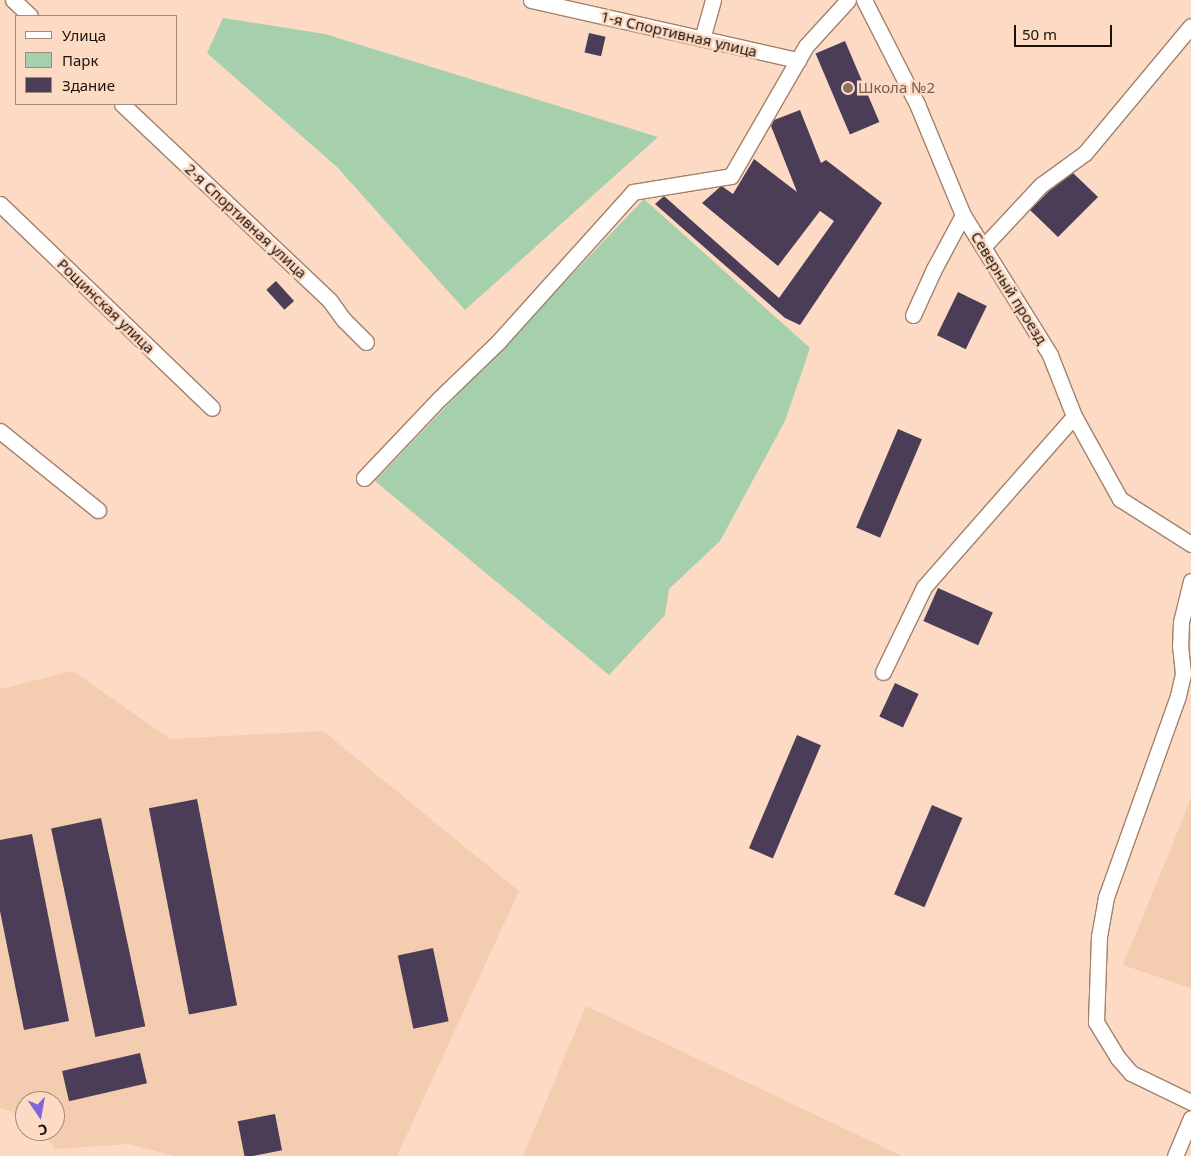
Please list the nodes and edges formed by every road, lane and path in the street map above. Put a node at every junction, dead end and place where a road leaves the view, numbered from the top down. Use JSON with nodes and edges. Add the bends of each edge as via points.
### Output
{"nodes":[{"id":1,"x":13,"y":0,"type":"edge"},
{"id":2,"x":531,"y":0,"type":"edge"},
{"id":3,"x":713,"y":0,"type":"edge"},
{"id":4,"x":848,"y":0,"type":"edge"},
{"id":5,"x":864,"y":0,"type":"edge"},
{"id":6,"x":582,"y":6,"type":"edge"},
{"id":7,"x":29,"y":15,"type":"edge"},
{"id":8,"x":1191,"y":26,"type":"edge"},
{"id":9,"x":702,"y":39,"type":"junction"},
{"id":10,"x":798,"y":60,"type":"junction"},
{"id":11,"x":123,"y":105,"type":"edge"},
{"id":12,"x":0,"y":204,"type":"edge"},
{"id":13,"x":963,"y":215,"type":"junction"},
{"id":14,"x":983,"y":247,"type":"junction"},
{"id":15,"x":913,"y":314,"type":"dead end"},
{"id":16,"x":366,"y":342,"type":"dead end"},
{"id":17,"x":212,"y":408,"type":"dead end"},
{"id":18,"x":1074,"y":416,"type":"junction"},
{"id":19,"x":0,"y":431,"type":"edge"},
{"id":20,"x":364,"y":478,"type":"dead end"},
{"id":21,"x":98,"y":510,"type":"dead end"},
{"id":22,"x":1191,"y":544,"type":"edge"},
{"id":23,"x":1191,"y":581,"type":"edge"},
{"id":24,"x":883,"y":672,"type":"dead end"},
{"id":25,"x":1191,"y":1102,"type":"edge"},
{"id":26,"x":1191,"y":1118,"type":"edge"},
{"id":27,"x":1175,"y":1156,"type":"edge"}],
"edges":[{"from":1,"to":7,"type":"street"},
{"from":2,"to":6,"type":"street","name":"1-я Спортивная улица"},
{"from":3,"to":9,"type":"street"},
{"from":4,"to":10,"type":"street","via":[[806,46]]},
{"from":5,"to":13,"type":"street","name":"Северный проезд","via":[[917,104]]},
{"from":6,"to":9,"type":"street","name":"1-я Спортивная улица"},
{"from":8,"to":14,"type":"street","via":[[1085,153],[1041,185]]},
{"from":9,"to":10,"type":"street","name":"1-я Спортивная улица"},
{"from":10,"to":20,"type":"street","via":[[732,176],[633,192],[499,341]]},
{"from":11,"to":16,"type":"street","name":"2-я Спортивная улица","via":[[330,301]]},
{"from":12,"to":17,"type":"street","name":"Рощинская улица"},
{"from":13,"to":14,"type":"street","name":"Северный проезд"},
{"from":13,"to":15,"type":"street"},
{"from":14,"to":18,"type":"street","name":"Северный проезд","via":[[1050,355]]},
{"from":18,"to":22,"type":"street","name":"Северный проезд","via":[[1120,499]]},
{"from":18,"to":24,"type":"street","via":[[924,587]]},
{"from":19,"to":21,"type":"street"},
{"from":23,"to":25,"type":"street","via":[[1181,622],[1183,674],[1178,696],[1106,897],[1099,936],[1096,1022],[1130,1073]]},
{"from":26,"to":27,"type":"street"}]}
